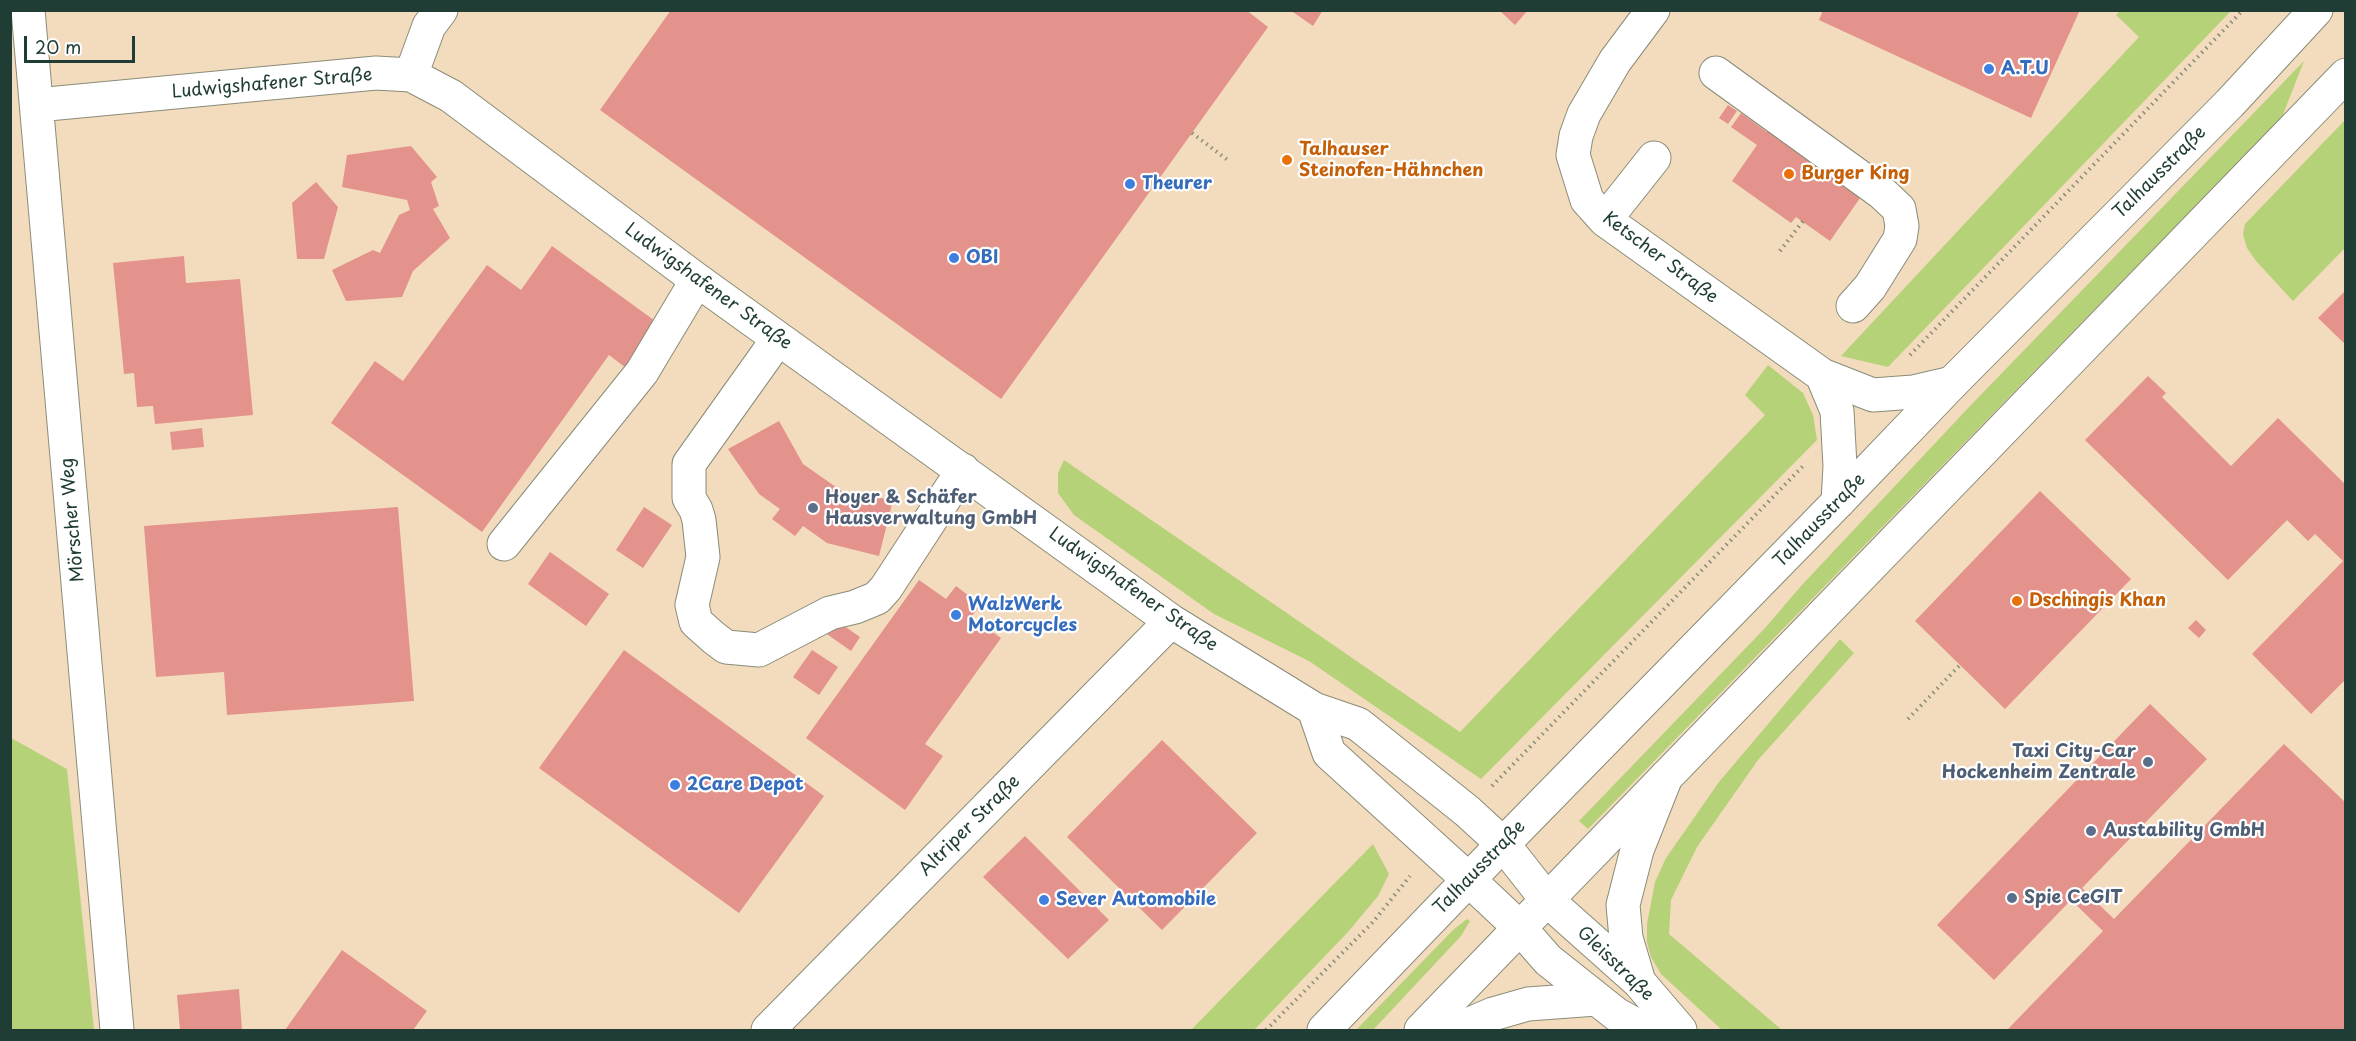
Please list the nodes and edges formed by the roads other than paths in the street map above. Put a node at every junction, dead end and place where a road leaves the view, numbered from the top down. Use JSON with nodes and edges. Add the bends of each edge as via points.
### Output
{"nodes":[{"id":1,"x":28,"y":10,"type":"edge"},
{"id":2,"x":441,"y":10,"type":"edge"},
{"id":3,"x":1653,"y":10,"type":"edge"},
{"id":4,"x":2316,"y":10,"type":"edge"},
{"id":5,"x":1716,"y":73,"type":"dead end"},
{"id":6,"x":411,"y":75,"type":"junction"},
{"id":7,"x":2346,"y":75,"type":"edge"},
{"id":8,"x":38,"y":105,"type":"junction"},
{"id":9,"x":1654,"y":158,"type":"dead end"},
{"id":10,"x":1605,"y":220,"type":"junction"},
{"id":11,"x":697,"y":280,"type":"junction"},
{"id":12,"x":1854,"y":306,"type":"dead end"},
{"id":13,"x":778,"y":339,"type":"junction"},
{"id":14,"x":1822,"y":375,"type":"junction"},
{"id":15,"x":1952,"y":382,"type":"junction"},
{"id":16,"x":963,"y":470,"type":"junction"},
{"id":17,"x":1838,"y":502,"type":"junction"},
{"id":18,"x":504,"y":544,"type":"dead end"},
{"id":19,"x":1171,"y":621,"type":"junction"},
{"id":20,"x":1314,"y":709,"type":"junction"},
{"id":21,"x":1666,"y":777,"type":"junction"},
{"id":22,"x":1503,"y":844,"type":"junction"},
{"id":23,"x":1469,"y":880,"type":"junction"},
{"id":24,"x":1547,"y":900,"type":"junction"},
{"id":25,"x":1520,"y":928,"type":"junction"},
{"id":26,"x":1639,"y":982,"type":"junction"},
{"id":27,"x":1596,"y":999,"type":"junction"},
{"id":28,"x":117,"y":1030,"type":"edge"},
{"id":29,"x":768,"y":1030,"type":"edge"},
{"id":30,"x":1324,"y":1030,"type":"edge"},
{"id":31,"x":1421,"y":1030,"type":"edge"},
{"id":32,"x":1456,"y":1030,"type":"edge"},
{"id":33,"x":1645,"y":1030,"type":"edge"},
{"id":34,"x":1680,"y":1030,"type":"edge"}],
"edges":[{"from":1,"to":8,"type":"street","name":"Mörscher Weg"},
{"from":2,"to":6,"type":"street","via":[[429,26]]},
{"from":3,"to":10,"type":"street","name":"Ketscher Straße","via":[[1615,61],[1584,114],[1576,136],[1573,154],[1587,200]]},
{"from":4,"to":15,"type":"street","name":"Talhausstraße","via":[[2230,103]]},
{"from":5,"to":12,"type":"street","via":[[1899,209],[1900,239]]},
{"from":6,"to":8,"type":"street","name":"Ludwigshafener Straße","via":[[376,73]]},
{"from":6,"to":11,"type":"street","name":"Ludwigshafener Straße","via":[[451,96]]},
{"from":7,"to":21,"type":"street"},
{"from":8,"to":28,"type":"street","name":"Mörscher Weg"},
{"from":9,"to":10,"type":"street"},
{"from":10,"to":14,"type":"street","name":"Ketscher Straße"},
{"from":11,"to":13,"type":"street","name":"Ludwigshafener Straße"},
{"from":11,"to":18,"type":"street","via":[[642,372]]},
{"from":13,"to":16,"type":"street","name":"Ludwigshafener Straße"},
{"from":13,"to":16,"type":"street","via":[[689,464],[689,498],[699,520],[703,557],[692,605],[696,622],[726,647],[759,650],[830,613],[877,598]]},
{"from":14,"to":15,"type":"street","name":"Ketscher Straße","via":[[1873,394],[1913,392]]},
{"from":14,"to":17,"type":"street","via":[[1837,411]]},
{"from":15,"to":17,"type":"street","name":"Talhausstraße"},
{"from":16,"to":19,"type":"street","name":"Ludwigshafener Straße"},
{"from":17,"to":22,"type":"street","name":"Talhausstraße"},
{"from":19,"to":20,"type":"street","name":"Ludwigshafener Straße"},
{"from":19,"to":29,"type":"street","name":"Altriper Straße"},
{"from":20,"to":22,"type":"street","name":"Ludwigshafener Straße","via":[[1358,724]]},
{"from":20,"to":23,"type":"street","via":[[1329,753]]},
{"from":21,"to":24,"type":"street"},
{"from":21,"to":26,"type":"street","via":[[1637,850],[1623,905],[1626,938]]},
{"from":22,"to":23,"type":"street","name":"Talhausstraße"},
{"from":22,"to":24,"type":"street","name":"Gleisstraße"},
{"from":23,"to":25,"type":"street","name":"Gleisstraße"},
{"from":23,"to":30,"type":"street","name":"Talhausstraße"},
{"from":24,"to":25,"type":"street"},
{"from":24,"to":26,"type":"street","name":"Gleisstraße"},
{"from":25,"to":27,"type":"street","name":"Gleisstraße","via":[[1548,960]]},
{"from":25,"to":31,"type":"street"},
{"from":26,"to":34,"type":"street","name":"Gleisstraße"},
{"from":27,"to":32,"type":"street","via":[[1528,1004]]},
{"from":27,"to":33,"type":"street","name":"Gleisstraße"}]}
